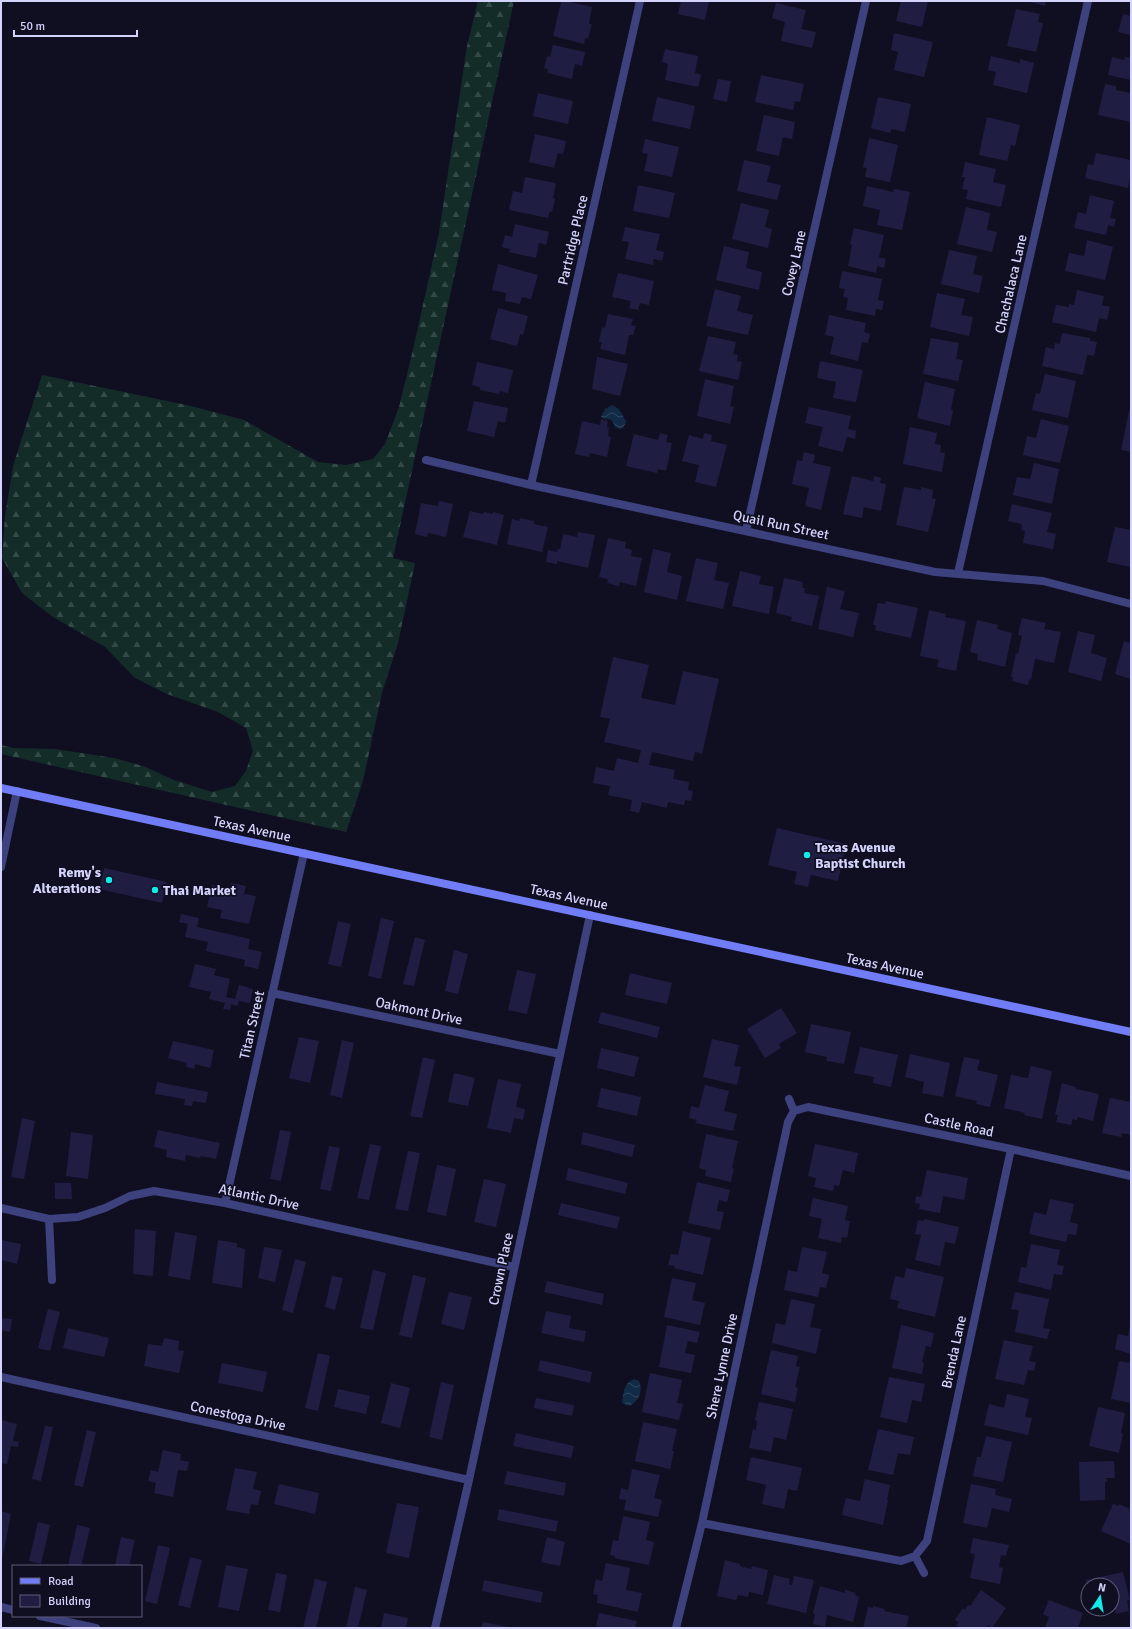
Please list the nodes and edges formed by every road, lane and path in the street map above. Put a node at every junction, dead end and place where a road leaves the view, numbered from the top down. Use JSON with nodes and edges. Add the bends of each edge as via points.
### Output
{"nodes":[{"id":1,"x":640,"y":1,"type":"edge"},
{"id":2,"x":866,"y":1,"type":"edge"},
{"id":3,"x":1088,"y":1,"type":"edge"},
{"id":4,"x":426,"y":460,"type":"dead end"},
{"id":5,"x":531,"y":485,"type":"junction"},
{"id":6,"x":746,"y":531,"type":"junction"},
{"id":7,"x":958,"y":573,"type":"junction"},
{"id":8,"x":1131,"y":604,"type":"edge"},
{"id":9,"x":1,"y":788,"type":"edge"},
{"id":10,"x":17,"y":791,"type":"junction"},
{"id":11,"x":304,"y":853,"type":"junction"},
{"id":12,"x":1,"y":867,"type":"edge"},
{"id":13,"x":590,"y":915,"type":"junction"},
{"id":14,"x":272,"y":993,"type":"junction"},
{"id":15,"x":1131,"y":1032,"type":"edge"},
{"id":16,"x":560,"y":1054,"type":"junction"},
{"id":17,"x":789,"y":1099,"type":"dead end"},
{"id":18,"x":794,"y":1111,"type":"junction"},
{"id":19,"x":1011,"y":1149,"type":"junction"},
{"id":20,"x":1131,"y":1176,"type":"edge"},
{"id":21,"x":225,"y":1203,"type":"junction"},
{"id":22,"x":1,"y":1208,"type":"edge"},
{"id":23,"x":49,"y":1219,"type":"junction"},
{"id":24,"x":514,"y":1267,"type":"junction"},
{"id":25,"x":52,"y":1280,"type":"dead end"},
{"id":26,"x":1,"y":1377,"type":"edge"},
{"id":27,"x":469,"y":1480,"type":"junction"},
{"id":28,"x":702,"y":1523,"type":"junction"},
{"id":29,"x":915,"y":1556,"type":"junction"},
{"id":30,"x":924,"y":1573,"type":"dead end"},
{"id":31,"x":1,"y":1608,"type":"edge"},
{"id":32,"x":12,"y":1610,"type":"edge"},
{"id":33,"x":45,"y":1617,"type":"edge"},
{"id":34,"x":96,"y":1628,"type":"edge"},
{"id":35,"x":436,"y":1628,"type":"edge"},
{"id":36,"x":676,"y":1628,"type":"edge"}],
"edges":[{"from":1,"to":5,"type":"street","name":"Partridge Place"},
{"from":2,"to":6,"type":"street","name":"Covey Lane"},
{"from":3,"to":7,"type":"street","name":"Chachalaca Lane"},
{"from":4,"to":5,"type":"street","name":"Quail Run Street"},
{"from":5,"to":6,"type":"street","name":"Quail Run Street"},
{"from":6,"to":7,"type":"street","name":"Quail Run Street","via":[[935,572]]},
{"from":7,"to":8,"type":"street","name":"Quail Run Street","via":[[1043,581]]},
{"from":9,"to":10,"type":"street","name":"Texas Avenue"},
{"from":10,"to":11,"type":"street","name":"Texas Avenue"},
{"from":10,"to":12,"type":"street"},
{"from":11,"to":13,"type":"street","name":"Texas Avenue"},
{"from":11,"to":14,"type":"street","name":"Titan Street"},
{"from":13,"to":15,"type":"street","name":"Texas Avenue"},
{"from":13,"to":16,"type":"street","name":"Crown Place"},
{"from":14,"to":16,"type":"street","name":"Oakmont Drive"},
{"from":14,"to":21,"type":"street","name":"Titan Street"},
{"from":16,"to":24,"type":"street","name":"Crown Place"},
{"from":17,"to":18,"type":"street"},
{"from":18,"to":19,"type":"street","name":"Castle Road","via":[[808,1107]]},
{"from":18,"to":28,"type":"street","name":"Shere Lynne Drive","via":[[788,1122]]},
{"from":19,"to":20,"type":"street","name":"Castle Road"},
{"from":19,"to":29,"type":"street","name":"Brenda Lane","via":[[927,1541]]},
{"from":21,"to":23,"type":"street","name":"Atlantic Drive","via":[[154,1191],[130,1196],[78,1217]]},
{"from":21,"to":24,"type":"street","name":"Atlantic Drive"},
{"from":22,"to":23,"type":"street","name":"Atlantic Drive"},
{"from":23,"to":25,"type":"street"},
{"from":24,"to":27,"type":"street","name":"Crown Place"},
{"from":26,"to":27,"type":"street","name":"Conestoga Drive"},
{"from":27,"to":35,"type":"street","name":"Crown Place"},
{"from":28,"to":29,"type":"street","via":[[901,1561]]},
{"from":28,"to":36,"type":"street","name":"Shere Lynne Drive"},
{"from":29,"to":30,"type":"street"},
{"from":31,"to":32,"type":"street"},
{"from":33,"to":34,"type":"street"}]}
